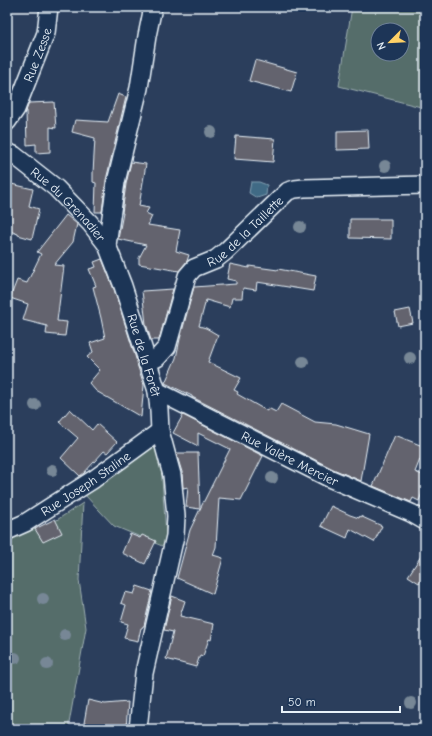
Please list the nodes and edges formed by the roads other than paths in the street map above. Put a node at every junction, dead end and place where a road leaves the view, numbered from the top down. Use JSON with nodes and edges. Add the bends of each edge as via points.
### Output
{"nodes":[{"id":1,"x":49,"y":7,"type":"edge"},
{"id":2,"x":153,"y":7,"type":"edge"},
{"id":3,"x":7,"y":122,"type":"edge"},
{"id":4,"x":7,"y":152,"type":"edge"},
{"id":5,"x":425,"y":186,"type":"edge"},
{"id":6,"x":107,"y":245,"type":"junction"},
{"id":7,"x":147,"y":363,"type":"junction"},
{"id":8,"x":157,"y":391,"type":"junction"},
{"id":9,"x":160,"y":431,"type":"junction"},
{"id":10,"x":425,"y":521,"type":"edge"},
{"id":11,"x":7,"y":531,"type":"edge"},
{"id":12,"x":138,"y":729,"type":"edge"}],
"edges":[{"from":1,"to":3,"type":"street","name":"Rue Zesse","via":[[46,33],[16,110]]},
{"from":2,"to":6,"type":"street","name":"Rue de la Forêt","via":[[139,88],[116,182]]},
{"from":4,"to":6,"type":"street","name":"Rue du Grenadier","via":[[56,188],[90,223]]},
{"from":5,"to":7,"type":"street","name":"Rue de la Taillette","via":[[304,188],[288,191],[226,251],[216,259],[194,268],[187,276],[167,347],[157,358]]},
{"from":6,"to":7,"type":"street","name":"Rue de la Forêt"},
{"from":7,"to":8,"type":"street","name":"Rue de la Forêt"},
{"from":8,"to":9,"type":"street","name":"Rue de la Forêt"},
{"from":8,"to":10,"type":"street","name":"Rue Valère Mercier","via":[[329,478]]},
{"from":9,"to":11,"type":"street","name":"Rue Joseph Staline","via":[[94,479],[25,523]]},
{"from":9,"to":12,"type":"street","name":"Rue de la Forêt","via":[[172,475],[175,536],[144,673]]}]}
